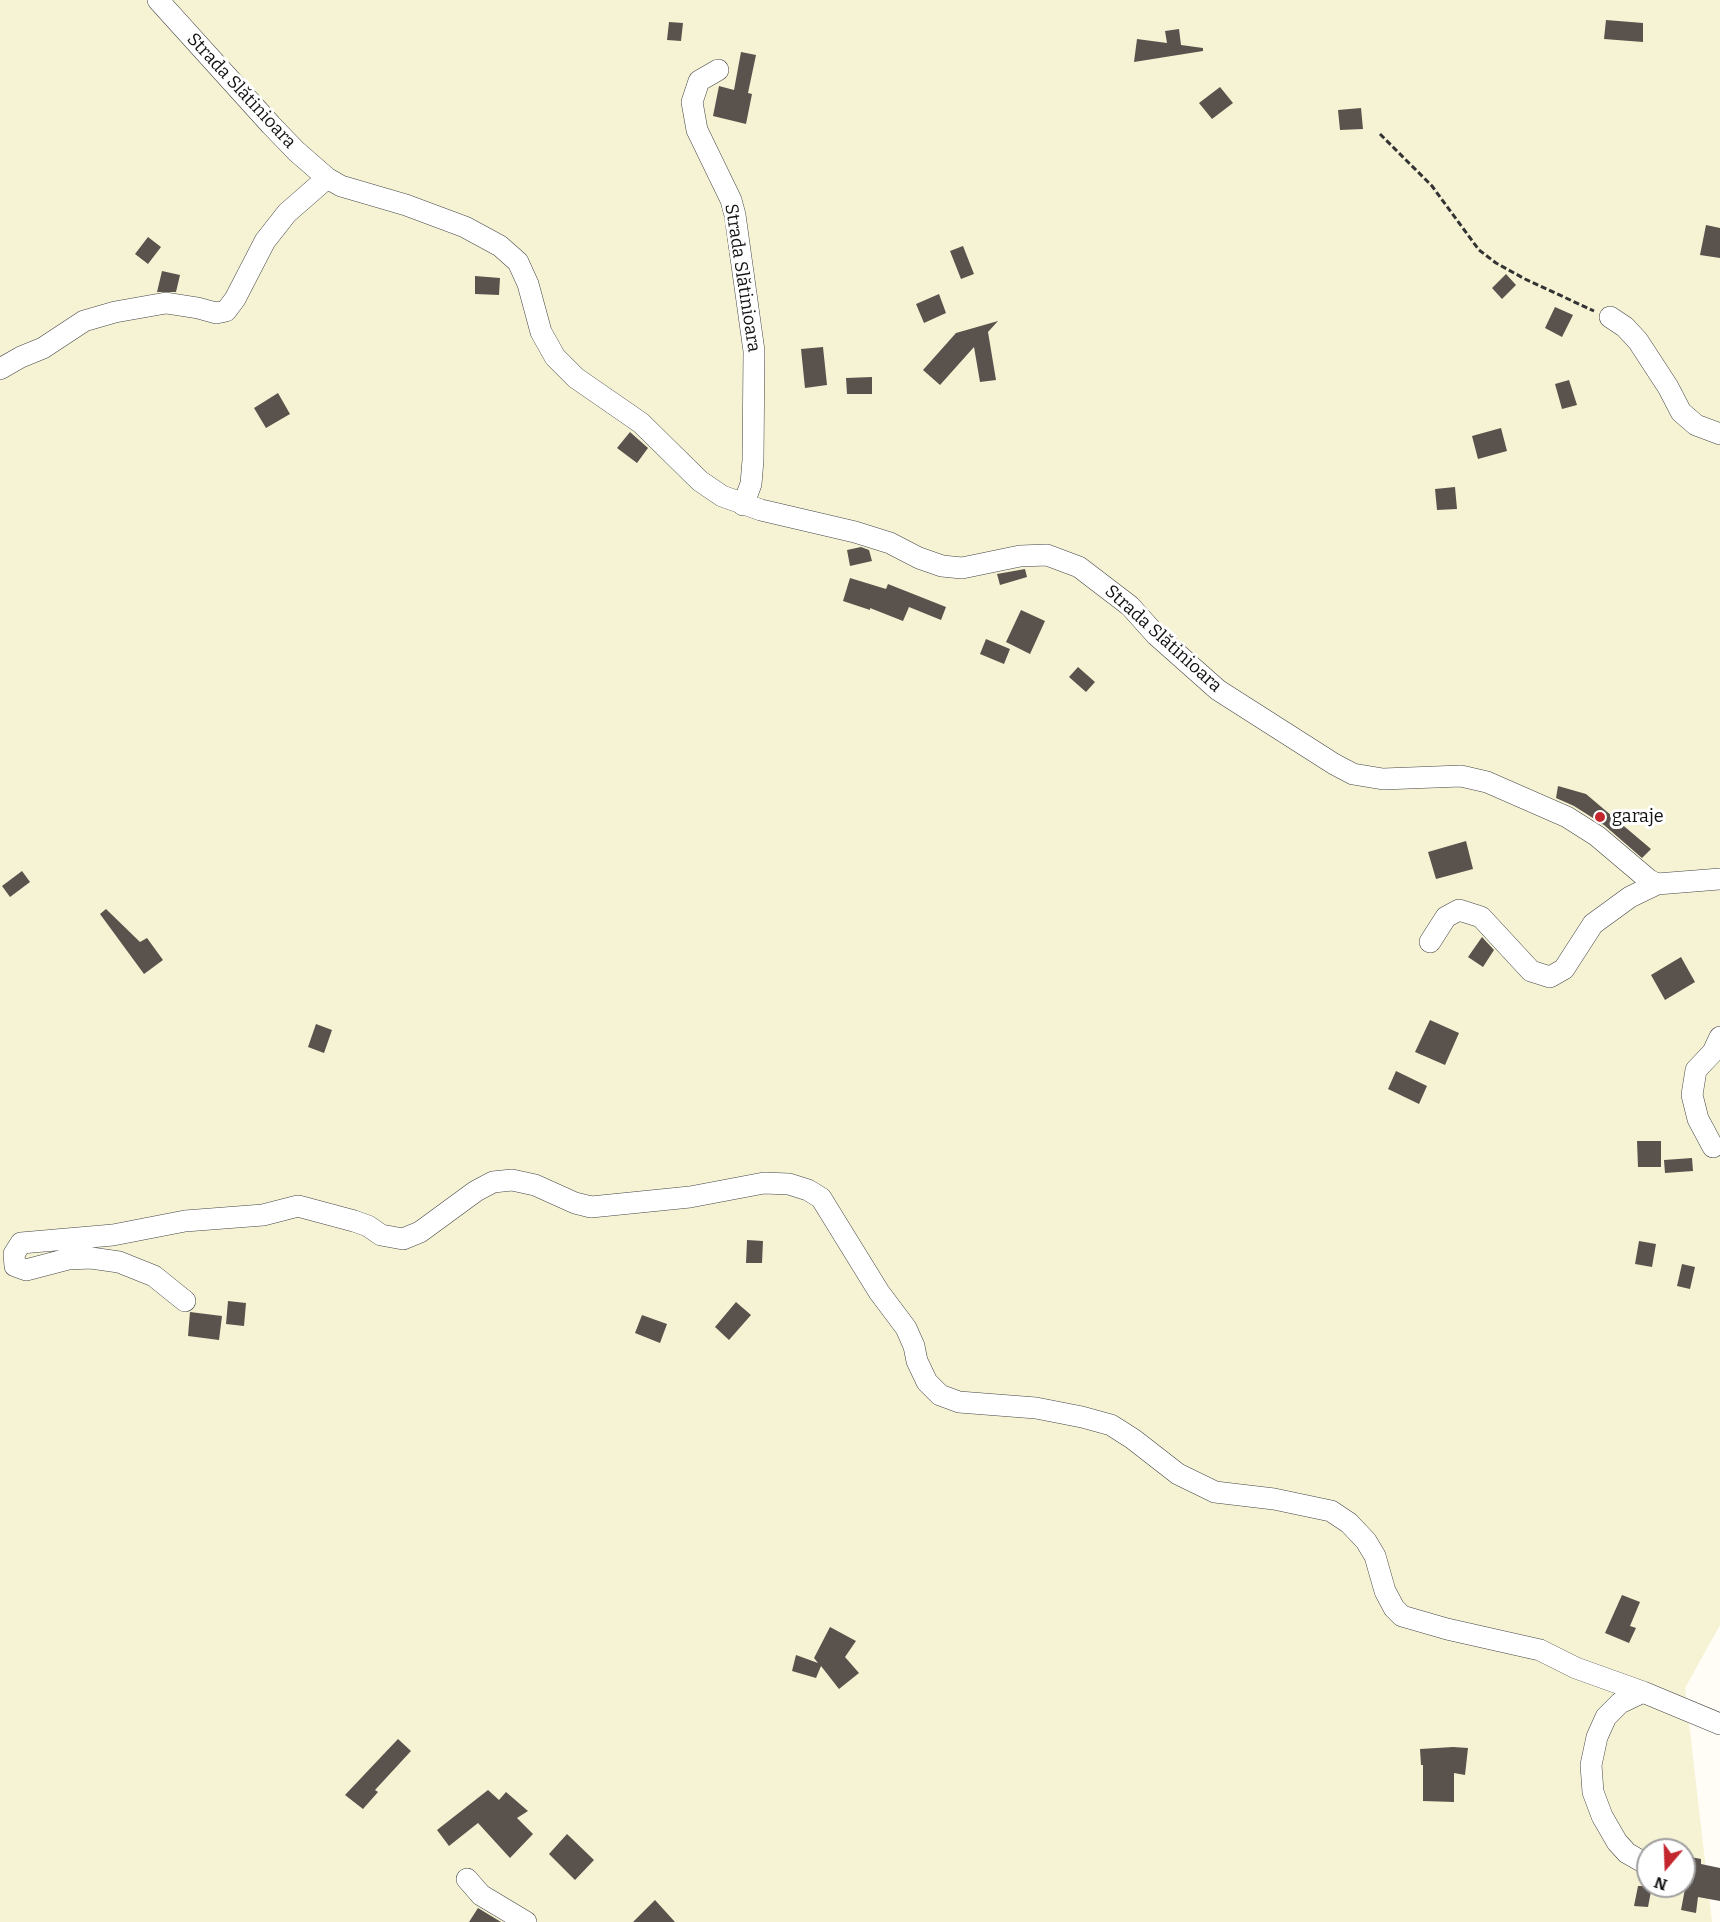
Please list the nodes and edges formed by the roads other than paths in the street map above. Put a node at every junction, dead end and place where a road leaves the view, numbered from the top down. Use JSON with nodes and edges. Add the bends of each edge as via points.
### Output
{"nodes":[{"id":1,"x":158,"y":0,"type":"edge"},
{"id":2,"x":718,"y":70,"type":"dead end"},
{"id":3,"x":327,"y":178,"type":"junction"},
{"id":4,"x":1610,"y":317,"type":"road end"},
{"id":5,"x":0,"y":369,"type":"edge"},
{"id":6,"x":1720,"y":434,"type":"edge"},
{"id":7,"x":743,"y":505,"type":"junction"},
{"id":8,"x":1720,"y":879,"type":"edge"},
{"id":9,"x":1657,"y":884,"type":"junction"},
{"id":10,"x":1430,"y":942,"type":"dead end"},
{"id":11,"x":1720,"y":1037,"type":"edge"},
{"id":12,"x":1713,"y":1147,"type":"dead end"},
{"id":13,"x":185,"y":1301,"type":"dead end"},
{"id":14,"x":1643,"y":1692,"type":"junction"},
{"id":15,"x":1720,"y":1724,"type":"edge"},
{"id":16,"x":1636,"y":1858,"type":"edge"},
{"id":17,"x":467,"y":1878,"type":"dead end"},
{"id":18,"x":526,"y":1922,"type":"edge"}],
"edges":[{"from":1,"to":3,"type":"street","name":"Strada Slătinioara","via":[[296,151]]},
{"from":2,"to":7,"type":"street","name":"Strada Slătinioara","via":[[699,81],[693,108],[703,146],[735,215],[754,351],[753,460],[751,484]]},
{"from":3,"to":5,"type":"street","via":[[287,213],[265,241],[226,311],[216,313],[166,303],[115,312],[84,321],[43,348]]},
{"from":3,"to":7,"type":"street","name":"Strada Slătinioara","via":[[465,227],[500,246],[518,262],[541,332],[555,357],[576,378],[641,423],[700,481]]},
{"from":4,"to":6,"type":"street","via":[[1638,341],[1681,412],[1696,425]]},
{"from":7,"to":9,"type":"street","name":"Strada Slătinioara","via":[[855,532],[942,566],[962,568],[1020,556],[1047,555],[1079,567],[1130,606],[1218,690],[1353,774],[1383,779],[1461,776],[1487,782],[1567,817]]},
{"from":8,"to":9,"type":"street"},
{"from":9,"to":10,"type":"street","via":[[1630,897],[1593,924],[1564,969],[1550,977],[1531,971],[1481,916],[1459,910],[1446,917]]},
{"from":11,"to":12,"type":"street","via":[[1713,1052],[1696,1070],[1692,1095],[1698,1119]]},
{"from":13,"to":14,"type":"street","via":[[154,1276],[119,1262],[68,1259],[26,1270],[15,1266],[14,1254],[21,1243],[113,1235],[185,1221],[263,1215],[298,1206],[403,1239],[420,1232],[476,1191],[493,1182],[512,1180],[591,1207],[690,1197],[764,1183],[789,1184],[821,1198],[906,1328],[927,1382],[940,1395],[959,1402],[1036,1408],[1111,1425],[1178,1474],[1215,1492],[1331,1511],[1366,1541],[1375,1556],[1385,1591],[1402,1616],[1540,1650],[1576,1668]]},
{"from":14,"to":15,"type":"street"},
{"from":14,"to":16,"type":"street","via":[[1620,1703],[1606,1717],[1597,1737],[1592,1765],[1593,1792],[1602,1816],[1617,1842]]},
{"from":17,"to":18,"type":"street","via":[[481,1895]]}]}
